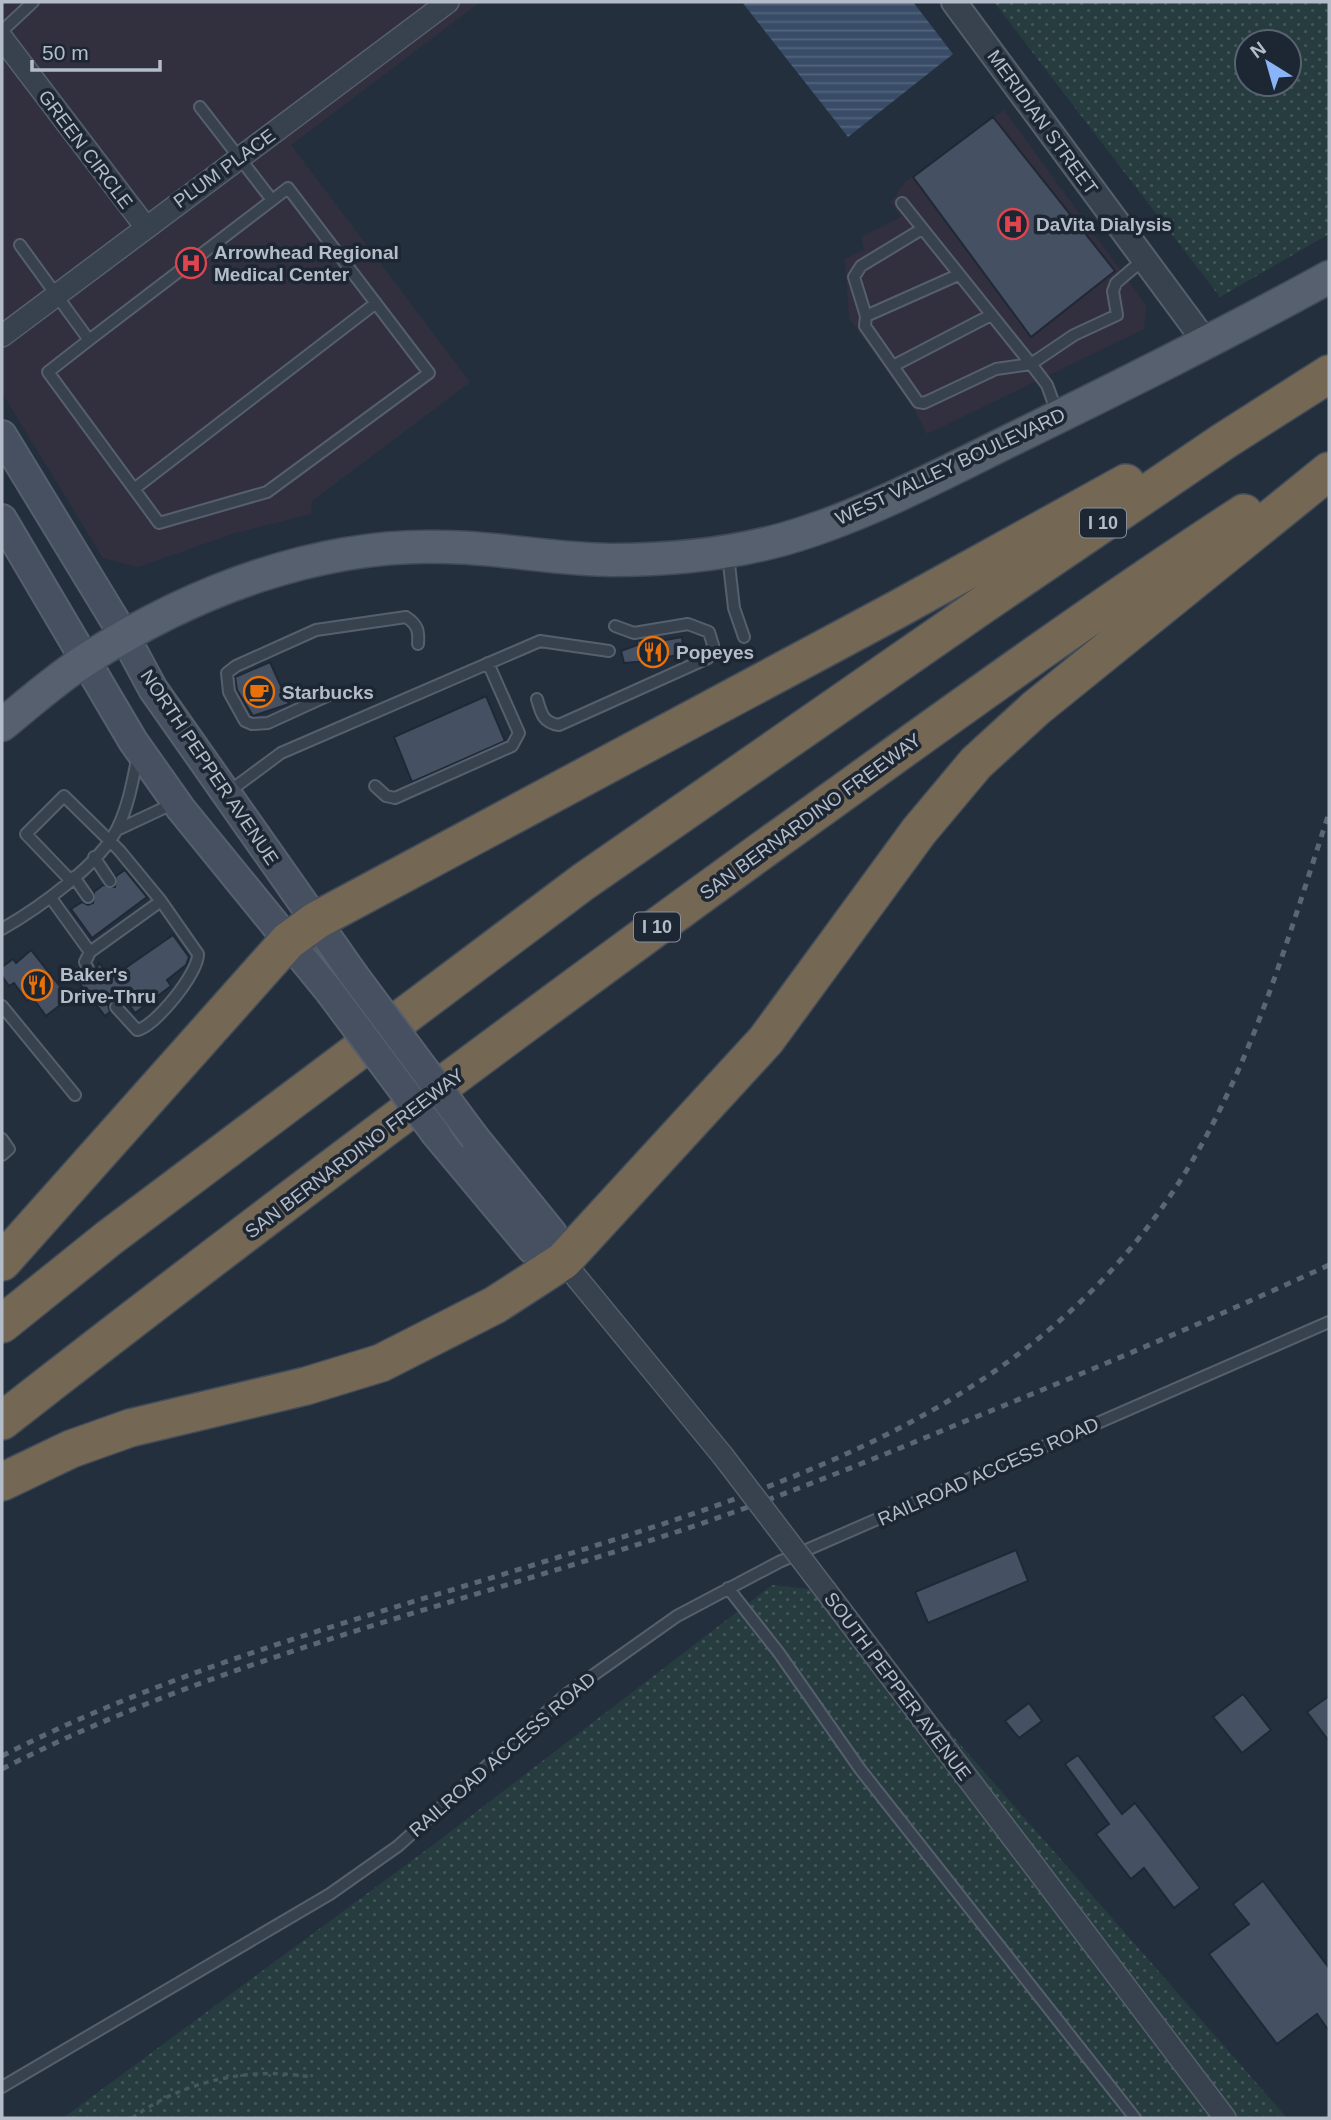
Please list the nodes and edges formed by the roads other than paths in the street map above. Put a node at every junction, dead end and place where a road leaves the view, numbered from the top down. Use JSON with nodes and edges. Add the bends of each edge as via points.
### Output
{"nodes":[{"id":1,"x":33,"y":2,"type":"edge"},
{"id":2,"x":448,"y":2,"type":"edge"},
{"id":3,"x":954,"y":2,"type":"edge"},
{"id":4,"x":2,"y":31,"type":"edge"},
{"id":5,"x":2,"y":37,"type":"edge"},
{"id":6,"x":200,"y":107,"type":"dead end"},
{"id":7,"x":239,"y":158,"type":"junction"},
{"id":8,"x":272,"y":200,"type":"junction"},
{"id":9,"x":902,"y":203,"type":"dead end"},
{"id":10,"x":145,"y":226,"type":"junction"},
{"id":11,"x":922,"y":229,"type":"junction"},
{"id":12,"x":20,"y":245,"type":"dead end"},
{"id":13,"x":1144,"y":260,"type":"junction"},
{"id":14,"x":958,"y":275,"type":"junction"},
{"id":15,"x":1329,"y":276,"type":"edge"},
{"id":16,"x":56,"y":295,"type":"junction"},
{"id":17,"x":376,"y":303,"type":"junction"},
{"id":18,"x":866,"y":316,"type":"junction"},
{"id":19,"x":991,"y":316,"type":"junction"},
{"id":20,"x":2,"y":335,"type":"edge"},
{"id":21,"x":89,"y":340,"type":"junction"},
{"id":22,"x":1207,"y":344,"type":"junction"},
{"id":23,"x":1031,"y":364,"type":"junction"},
{"id":24,"x":893,"y":366,"type":"junction"},
{"id":25,"x":1329,"y":374,"type":"edge"},
{"id":26,"x":1059,"y":416,"type":"junction"},
{"id":27,"x":2,"y":435,"type":"edge"},
{"id":28,"x":1224,"y":441,"type":"junction"},
{"id":29,"x":1329,"y":457,"type":"edge"},
{"id":30,"x":1329,"y":471,"type":"edge"},
{"id":31,"x":134,"y":489,"type":"junction"},
{"id":32,"x":2,"y":519,"type":"edge"},
{"id":33,"x":727,"y":549,"type":"junction"},
{"id":34,"x":615,"y":626,"type":"dead end"},
{"id":35,"x":125,"y":637,"type":"junction"},
{"id":36,"x":744,"y":637,"type":"dead end"},
{"id":37,"x":418,"y":645,"type":"dead end"},
{"id":38,"x":609,"y":651,"type":"dead end"},
{"id":39,"x":86,"y":659,"type":"junction"},
{"id":40,"x":488,"y":663,"type":"junction"},
{"id":41,"x":327,"y":696,"type":"dead end"},
{"id":42,"x":537,"y":699,"type":"dead end"},
{"id":43,"x":2,"y":725,"type":"edge"},
{"id":44,"x":139,"y":749,"type":"junction"},
{"id":45,"x":375,"y":786,"type":"dead end"},
{"id":46,"x":225,"y":794,"type":"junction"},
{"id":47,"x":181,"y":809,"type":"junction"},
{"id":48,"x":117,"y":830,"type":"junction"},
{"id":49,"x":108,"y":841,"type":"junction"},
{"id":50,"x":94,"y":858,"type":"junction"},
{"id":51,"x":73,"y":879,"type":"junction"},
{"id":52,"x":110,"y":881,"type":"dead end"},
{"id":53,"x":88,"y":897,"type":"dead end"},
{"id":54,"x":51,"y":898,"type":"junction"},
{"id":55,"x":162,"y":901,"type":"junction"},
{"id":56,"x":2,"y":929,"type":"edge"},
{"id":57,"x":303,"y":930,"type":"junction"},
{"id":58,"x":90,"y":952,"type":"junction"},
{"id":59,"x":89,"y":971,"type":"dead end"},
{"id":60,"x":2,"y":1006,"type":"edge"},
{"id":61,"x":116,"y":1007,"type":"dead end"},
{"id":62,"x":411,"y":1053,"type":"joint"},
{"id":63,"x":388,"y":1070,"type":"joint"},
{"id":64,"x":75,"y":1096,"type":"dead end"},
{"id":65,"x":2,"y":1139,"type":"edge"},
{"id":66,"x":2,"y":1155,"type":"edge"},
{"id":67,"x":563,"y":1261,"type":"junction"},
{"id":68,"x":2,"y":1262,"type":"edge"},
{"id":69,"x":1329,"y":1322,"type":"edge"},
{"id":70,"x":2,"y":1324,"type":"edge"},
{"id":71,"x":2,"y":1421,"type":"edge"},
{"id":72,"x":2,"y":1482,"type":"edge"},
{"id":73,"x":729,"y":1588,"type":"junction"},
{"id":74,"x":2,"y":2087,"type":"edge"},
{"id":75,"x":1135,"y":2118,"type":"edge"},
{"id":76,"x":1225,"y":2118,"type":"edge"}],
"edges":[{"from":1,"to":4,"type":"lane"},
{"from":2,"to":7,"type":"street","name":"PLUM PLACE"},
{"from":3,"to":13,"type":"street","name":"MERIDIAN STREET"},
{"from":5,"to":10,"type":"street","name":"GREEN CIRCLE"},
{"from":6,"to":7,"type":"lane"},
{"from":7,"to":8,"type":"lane"},
{"from":7,"to":10,"type":"street","name":"PLUM PLACE"},
{"from":8,"to":17,"type":"lane","via":[[288,188]]},
{"from":8,"to":21,"type":"lane"},
{"from":9,"to":11,"type":"lane"},
{"from":10,"to":16,"type":"street","name":"PLUM PLACE"},
{"from":11,"to":14,"type":"lane"},
{"from":11,"to":18,"type":"lane","via":[[861,266],[854,277]]},
{"from":12,"to":16,"type":"lane"},
{"from":13,"to":22,"type":"street","name":"MERIDIAN STREET"},
{"from":13,"to":23,"type":"lane","via":[[1116,283],[1117,315],[1074,335]]},
{"from":14,"to":18,"type":"lane"},
{"from":14,"to":19,"type":"lane"},
{"from":15,"to":22,"type":"main road","name":"WEST VALLEY BOULEVARD"},
{"from":16,"to":20,"type":"street","name":"PLUM PLACE"},
{"from":16,"to":21,"type":"lane"},
{"from":17,"to":31,"type":"lane"},
{"from":17,"to":31,"type":"lane","via":[[429,373],[267,492],[159,523]]},
{"from":18,"to":24,"type":"lane","via":[[865,326]]},
{"from":19,"to":23,"type":"lane"},
{"from":19,"to":24,"type":"lane"},
{"from":21,"to":31,"type":"lane","via":[[48,372]]},
{"from":22,"to":26,"type":"main road","name":"WEST VALLEY BOULEVARD"},
{"from":23,"to":24,"type":"lane","via":[[996,369],[924,403],[918,402]]},
{"from":23,"to":26,"type":"lane","via":[[1047,385]]},
{"from":25,"to":28,"type":"highway","number":"I 10"},
{"from":26,"to":33,"type":"main road","name":"WEST VALLEY BOULEVARD","via":[[860,510],[783,539]]},
{"from":27,"to":35,"type":"main road","name":"NORTH PEPPER AVENUE"},
{"from":28,"to":57,"type":"highway","via":[[1116,487]]},
{"from":28,"to":70,"type":"highway","number":"I 10","via":[[583,882],[109,1238]]},
{"from":29,"to":71,"type":"highway","name":"SAN BERNARDINO FREEWAY","number":"I 10","via":[[1103,605],[638,940]]},
{"from":30,"to":67,"type":"highway","via":[[1036,708],[976,763],[919,831],[759,1048]]},
{"from":32,"to":39,"type":"main road","name":"NORTH PEPPER AVENUE"},
{"from":33,"to":35,"type":"main road","name":"WEST VALLEY BOULEVARD","via":[[611,560],[454,547],[377,549],[294,565],[208,594]]},
{"from":33,"to":36,"type":"lane","via":[[734,608]]},
{"from":34,"to":42,"type":"lane","via":[[634,633],[688,624],[709,632],[713,645],[708,657],[559,725],[549,724],[542,716]]},
{"from":35,"to":39,"type":"main road","name":"WEST VALLEY BOULEVARD"},
{"from":35,"to":46,"type":"main road","name":"NORTH PEPPER AVENUE","via":[[153,689]]},
{"from":37,"to":41,"type":"lane","via":[[419,631],[406,617],[316,631],[228,673],[229,692],[252,724],[268,723]]},
{"from":38,"to":40,"type":"lane","via":[[540,641]]},
{"from":39,"to":43,"type":"main road","name":"WEST VALLEY BOULEVARD"},
{"from":39,"to":44,"type":"main road","name":"NORTH PEPPER AVENUE"},
{"from":40,"to":45,"type":"lane","via":[[519,733],[517,741],[395,798]]},
{"from":40,"to":46,"type":"lane","via":[[281,753]]},
{"from":44,"to":47,"type":"main road","name":"NORTH PEPPER AVENUE"},
{"from":44,"to":48,"type":"lane"},
{"from":46,"to":57,"type":"main road","name":"NORTH PEPPER AVENUE"},
{"from":47,"to":48,"type":"lane","via":[[166,807]]},
{"from":47,"to":57,"type":"main road","name":"NORTH PEPPER AVENUE"},
{"from":48,"to":49,"type":"lane"},
{"from":49,"to":50,"type":"lane"},
{"from":49,"to":51,"type":"lane","via":[[64,796],[26,834]]},
{"from":49,"to":55,"type":"lane"},
{"from":50,"to":51,"type":"lane"},
{"from":50,"to":52,"type":"lane"},
{"from":51,"to":53,"type":"lane"},
{"from":51,"to":54,"type":"lane"},
{"from":54,"to":56,"type":"lane"},
{"from":54,"to":58,"type":"lane"},
{"from":55,"to":58,"type":"lane","via":[[134,914]]},
{"from":55,"to":61,"type":"lane","via":[[198,954],[197,969],[142,1029],[133,1027]]},
{"from":57,"to":62,"type":"main road","name":"NORTH PEPPER AVENUE","bridge":true,"via":[[353,974]]},
{"from":57,"to":63,"type":"main road","name":"NORTH PEPPER AVENUE","bridge":true,"via":[[330,992]]},
{"from":57,"to":68,"type":"highway"},
{"from":58,"to":59,"type":"lane","via":[[85,962]]},
{"from":60,"to":64,"type":"lane"},
{"from":62,"to":67,"type":"main road","name":"SOUTH PEPPER AVENUE","bridge":true,"via":[[552,1233]]},
{"from":63,"to":67,"type":"main road","name":"SOUTH PEPPER AVENUE","bridge":true,"via":[[532,1249]]},
{"from":65,"to":66,"type":"lane","via":[[9,1149]]},
{"from":67,"to":72,"type":"highway","via":[[485,1310],[381,1363],[130,1428],[71,1449]]},
{"from":67,"to":76,"type":"street","name":"SOUTH PEPPER AVENUE","bridge":true,"via":[[723,1456]]},
{"from":69,"to":73,"type":"lane","name":"RAILROAD ACCESS ROAD","via":[[779,1562]]},
{"from":73,"to":74,"type":"lane","name":"RAILROAD ACCESS ROAD","via":[[635,1643],[568,1693],[398,1846],[330,1894]]},
{"from":73,"to":75,"type":"lane","via":[[860,1769]]}]}
